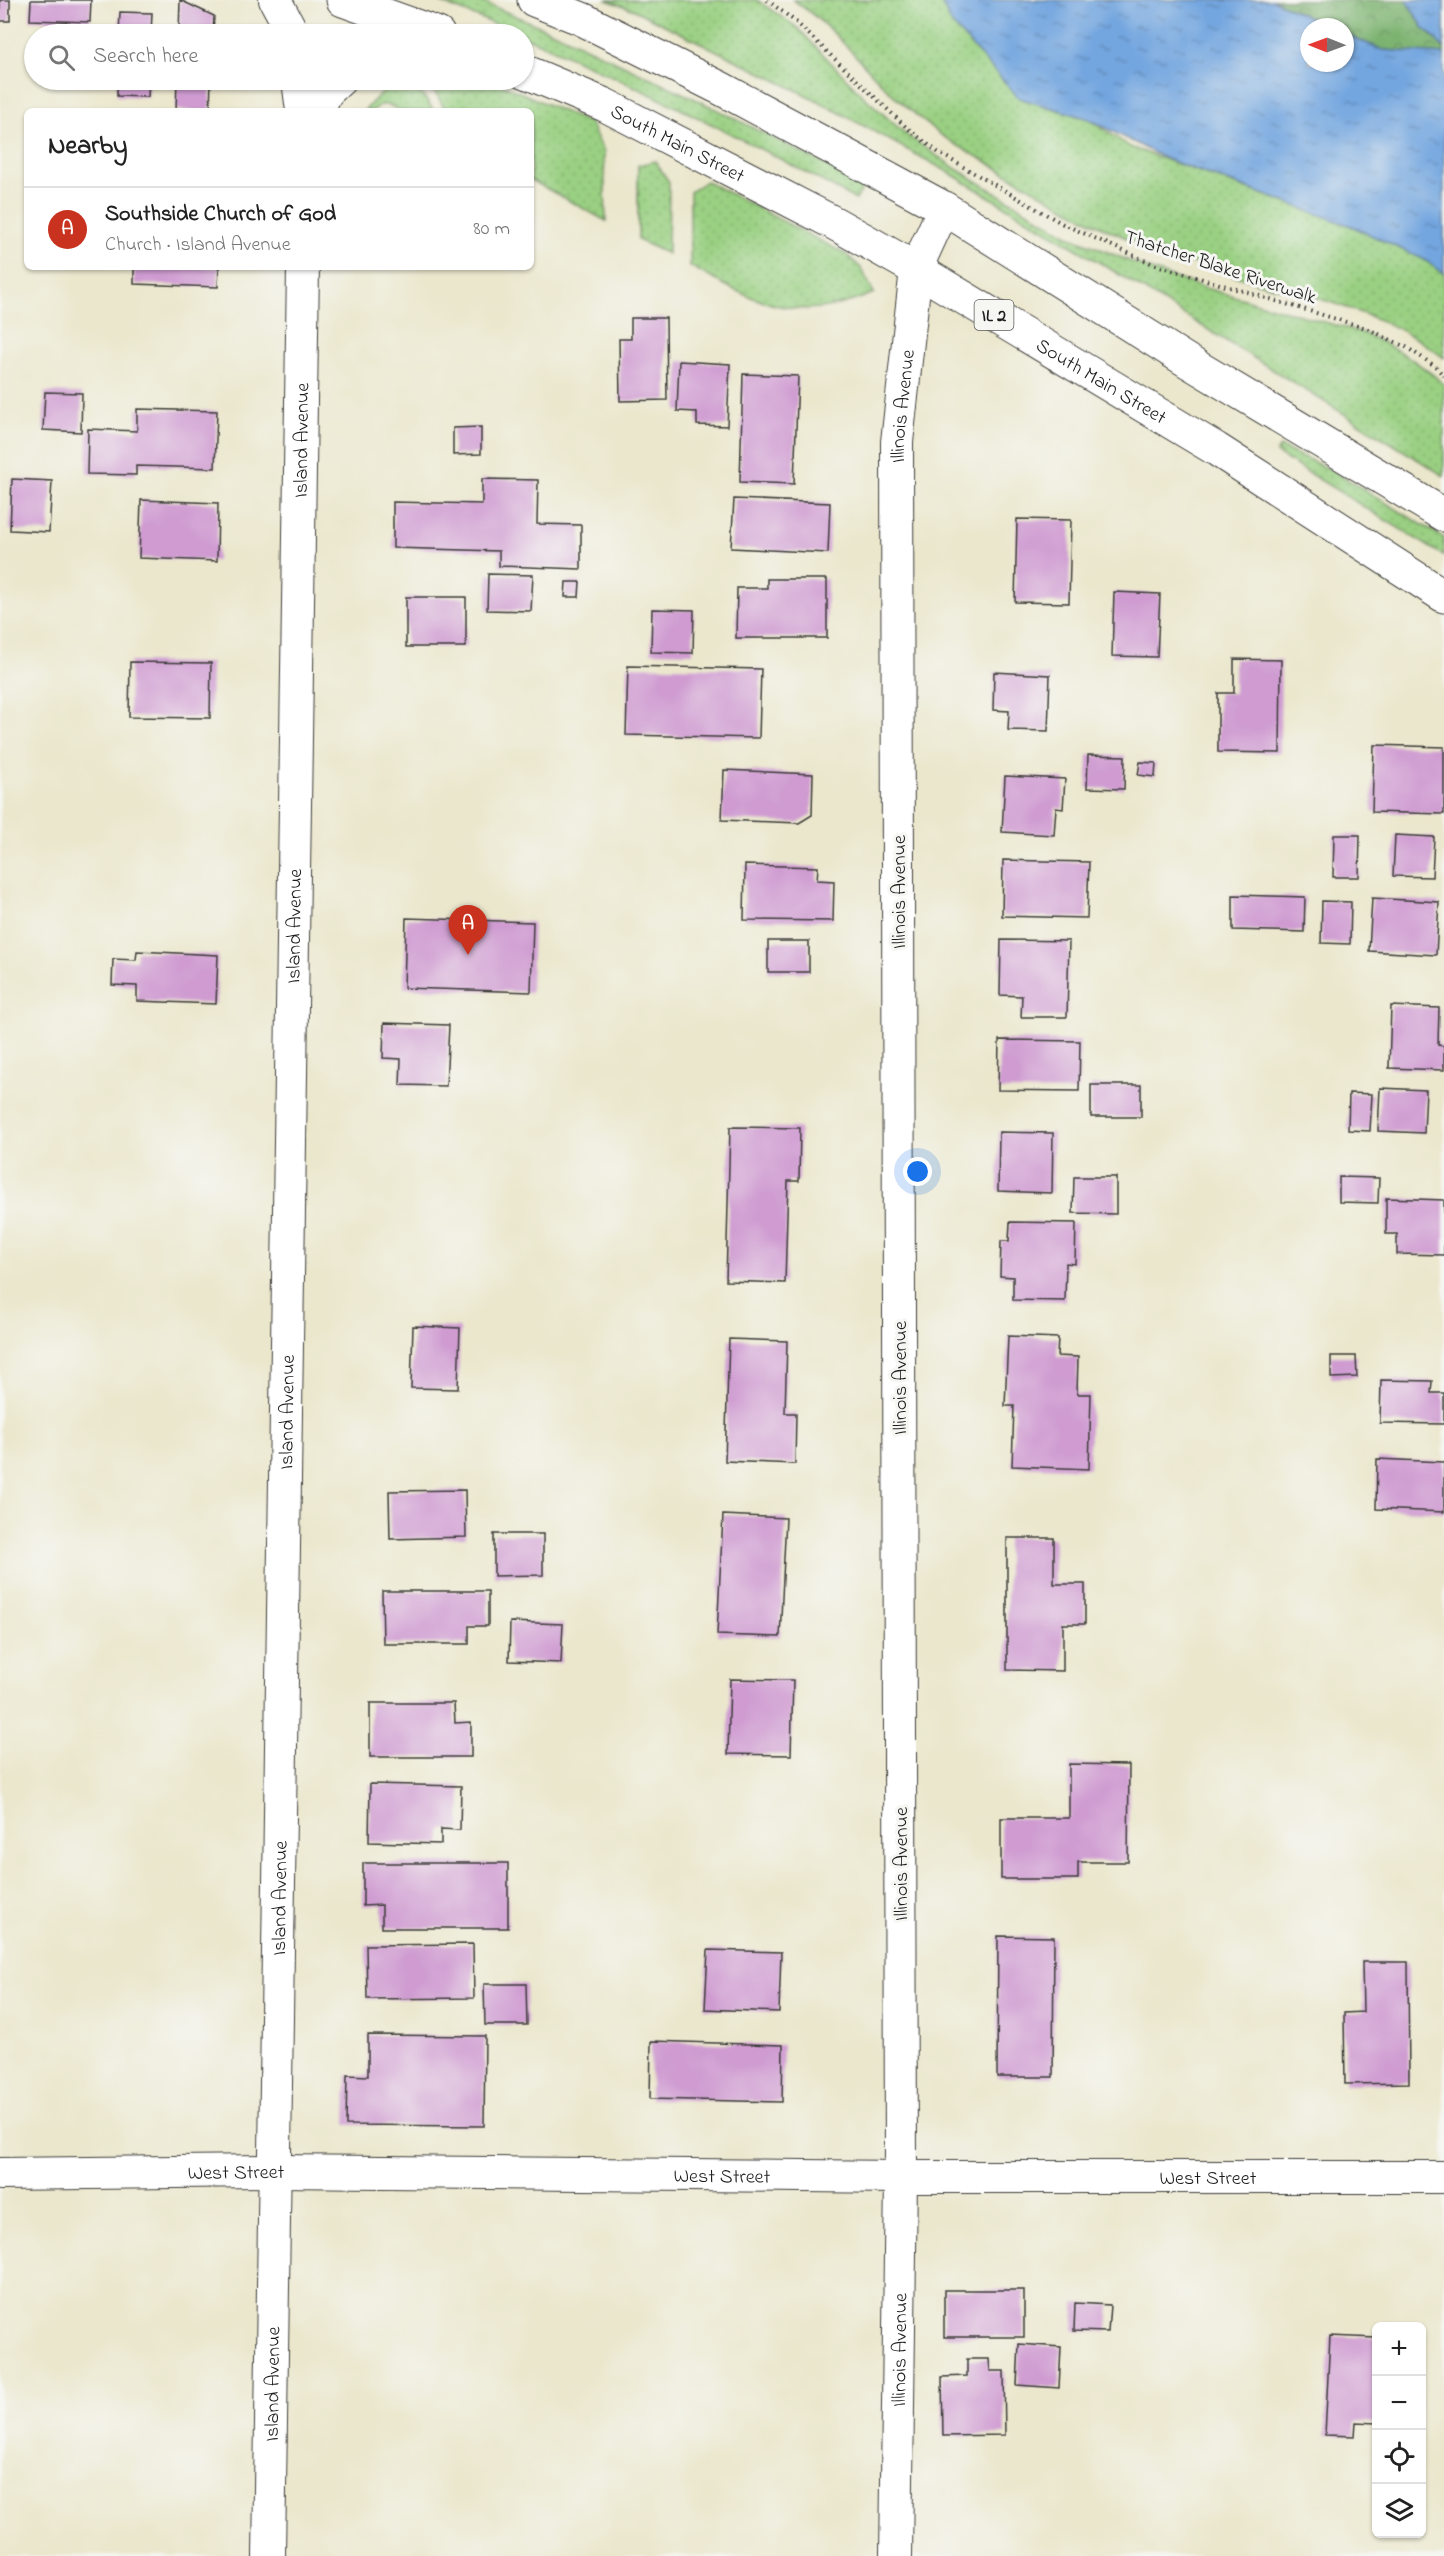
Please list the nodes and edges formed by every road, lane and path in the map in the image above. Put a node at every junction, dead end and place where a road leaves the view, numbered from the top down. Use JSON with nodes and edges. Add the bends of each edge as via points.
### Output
{"nodes":[{"id":1,"x":275,"y":0,"type":"edge"},
{"id":2,"x":343,"y":0,"type":"edge"},
{"id":3,"x":534,"y":0,"type":"edge"},
{"id":4,"x":767,"y":0,"type":"edge"},
{"id":5,"x":287,"y":24,"type":"edge"},
{"id":6,"x":410,"y":24,"type":"edge"},
{"id":7,"x":534,"y":75,"type":"edge"},
{"id":8,"x":299,"y":90,"type":"edge"},
{"id":9,"x":329,"y":90,"type":"edge"},
{"id":10,"x":302,"y":108,"type":"edge"},
{"id":11,"x":319,"y":108,"type":"edge"},
{"id":12,"x":944,"y":208,"type":"junction"},
{"id":13,"x":916,"y":269,"type":"junction"},
{"id":14,"x":303,"y":270,"type":"edge"},
{"id":15,"x":1444,"y":376,"type":"edge"},
{"id":16,"x":1444,"y":515,"type":"edge"},
{"id":17,"x":1444,"y":596,"type":"edge"},
{"id":18,"x":274,"y":2171,"type":"junction"},
{"id":19,"x":0,"y":2174,"type":"edge"},
{"id":20,"x":901,"y":2177,"type":"junction"},
{"id":21,"x":1444,"y":2177,"type":"edge"},
{"id":22,"x":268,"y":2556,"type":"edge"},
{"id":23,"x":896,"y":2556,"type":"edge"}],
"edges":[{"from":1,"to":5,"type":"street"},
{"from":2,"to":6,"type":"main road"},
{"from":3,"to":12,"type":"main road","via":[[722,89]]},
{"from":4,"to":15,"type":"path","name":"Thatcher Blake Riverwalk","via":[[796,22],[906,128],[939,153],[1063,224],[1153,264],[1366,328],[1406,347]]},
{"from":7,"to":13,"type":"main road","name":"South Main Street","number":"IL 2","via":[[605,105]]},
{"from":8,"to":10,"type":"street"},
{"from":9,"to":11,"type":"street"},
{"from":12,"to":13,"type":"street","name":"Illinois Avenue"},
{"from":12,"to":16,"type":"main road","via":[[1189,362]]},
{"from":13,"to":17,"type":"main road","name":"South Main Street","number":"IL 2","via":[[1216,449]]},
{"from":13,"to":20,"type":"street","name":"Illinois Avenue","via":[[897,442]]},
{"from":14,"to":18,"type":"street","name":"Island Avenue"},
{"from":18,"to":19,"type":"street","name":"West Street"},
{"from":18,"to":20,"type":"street","name":"West Street"},
{"from":18,"to":22,"type":"street","name":"Island Avenue"},
{"from":20,"to":21,"type":"street","name":"West Street"},
{"from":20,"to":23,"type":"street","name":"Illinois Avenue"}]}
